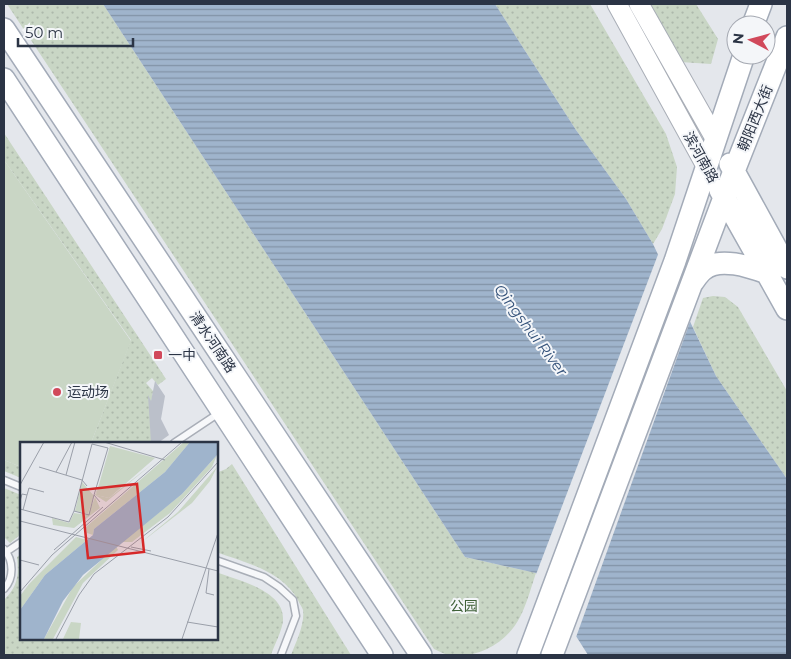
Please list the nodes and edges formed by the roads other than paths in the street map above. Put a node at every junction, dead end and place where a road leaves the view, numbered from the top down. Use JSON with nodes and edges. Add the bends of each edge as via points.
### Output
{"nodes":[{"id":1,"x":617,"y":4,"type":"edge"},
{"id":2,"x":639,"y":4,"type":"edge"},
{"id":3,"x":4,"y":29,"type":"edge"},
{"id":4,"x":787,"y":37,"type":"edge"},
{"id":5,"x":741,"y":65,"type":"edge"},
{"id":6,"x":4,"y":79,"type":"edge"},
{"id":7,"x":716,"y":140,"type":"junction"},
{"id":8,"x":706,"y":166,"type":"junction"},
{"id":9,"x":734,"y":171,"type":"junction"},
{"id":10,"x":724,"y":198,"type":"junction"},
{"id":11,"x":777,"y":270,"type":"edge"},
{"id":12,"x":691,"y":284,"type":"junction"},
{"id":13,"x":787,"y":309,"type":"edge"},
{"id":14,"x":222,"y":411,"type":"junction"},
{"id":15,"x":176,"y":442,"type":"edge"},
{"id":16,"x":4,"y":480,"type":"edge"},
{"id":17,"x":20,"y":488,"type":"edge"},
{"id":18,"x":20,"y":543,"type":"edge"},
{"id":19,"x":5,"y":551,"type":"edge"},
{"id":20,"x":218,"y":561,"type":"edge"},
{"id":21,"x":4,"y":589,"type":"edge"},
{"id":22,"x":539,"y":628,"type":"junction"},
{"id":23,"x":554,"y":650,"type":"edge"},
{"id":24,"x":421,"y":652,"type":"edge"},
{"id":25,"x":281,"y":655,"type":"edge"},
{"id":26,"x":382,"y":655,"type":"edge"},
{"id":27,"x":517,"y":655,"type":"edge"},
{"id":28,"x":528,"y":655,"type":"edge"}],
"edges":[{"from":1,"to":8,"type":"main road","name":"滨河南路"},
{"from":2,"to":7,"type":"main road","name":"滨河南路"},
{"from":3,"to":24,"type":"main road","name":"清水河南路"},
{"from":4,"to":9,"type":"main road","name":"朝阳西大街"},
{"from":5,"to":7,"type":"main road","name":"朝阳西大街"},
{"from":6,"to":14,"type":"main road"},
{"from":7,"to":8,"type":"main road","name":"朝阳西大街"},
{"from":7,"to":9,"type":"main road","name":"滨河南路"},
{"from":8,"to":10,"type":"main road","name":"滨河南路"},
{"from":8,"to":22,"type":"main road","name":"朝阳西大街","via":[[675,261]]},
{"from":9,"to":10,"type":"main road","name":"朝阳西大街"},
{"from":9,"to":11,"type":"main road","name":"滨河南路"},
{"from":10,"to":11,"type":"main road","name":"滨河南路"},
{"from":10,"to":12,"type":"main road","name":"朝阳西大街"},
{"from":11,"to":12,"type":"main road","via":[[734,264],[712,265]]},
{"from":11,"to":13,"type":"main road","name":"滨河南路"},
{"from":12,"to":23,"type":"main road","name":"朝阳西大街"},
{"from":14,"to":15,"type":"lane"},
{"from":14,"to":26,"type":"main road"},
{"from":16,"to":17,"type":"lane"},
{"from":18,"to":19,"type":"lane"},
{"from":19,"to":21,"type":"lane","via":[[11,562],[12,574]]},
{"from":20,"to":25,"type":"lane","via":[[264,577],[292,600],[296,616]]},
{"from":22,"to":27,"type":"main road"},
{"from":22,"to":28,"type":"main road"}]}
